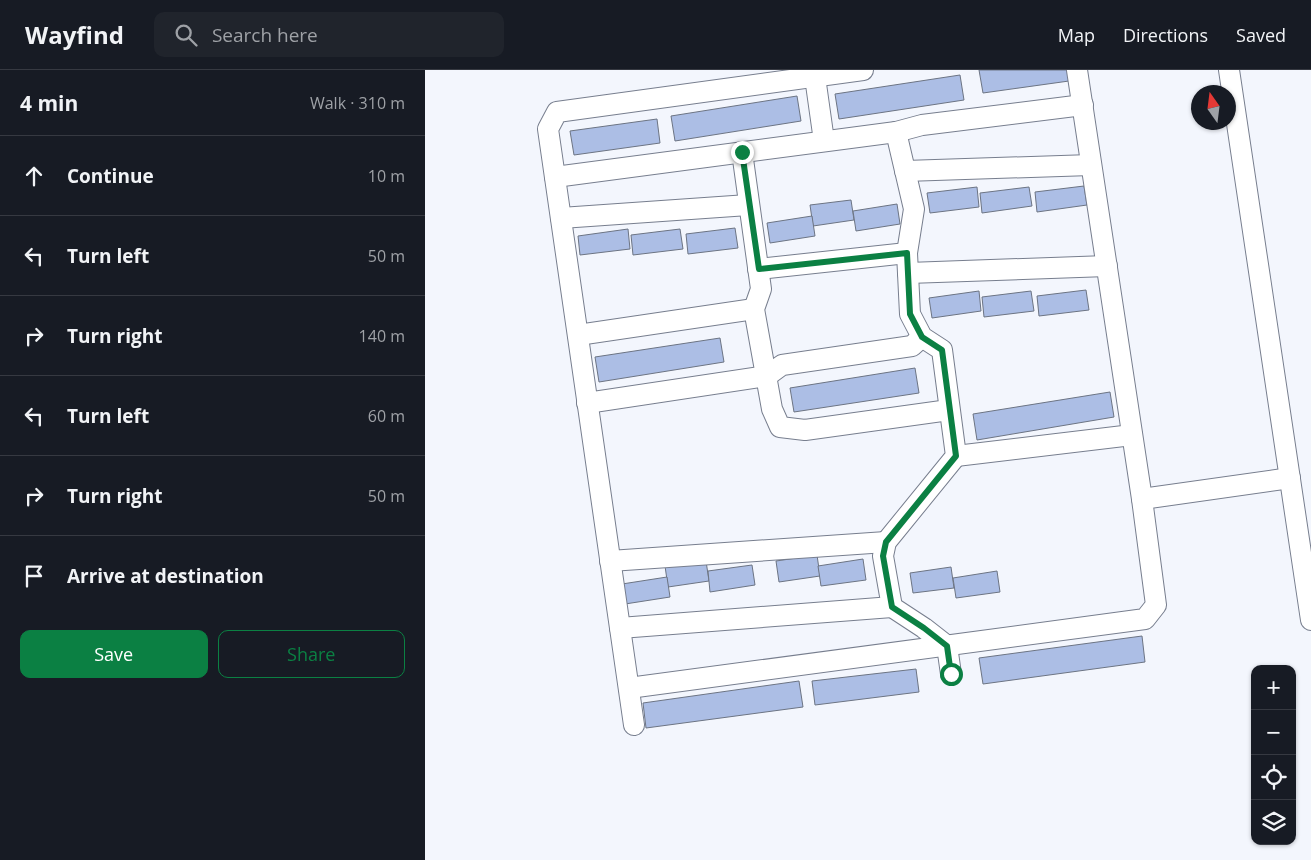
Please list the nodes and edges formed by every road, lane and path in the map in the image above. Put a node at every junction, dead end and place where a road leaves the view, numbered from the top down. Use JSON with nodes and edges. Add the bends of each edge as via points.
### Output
{"nodes":[{"id":1,"x":863,"y":70,"type":"edge"},
{"id":2,"x":1077,"y":70,"type":"edge"},
{"id":3,"x":1229,"y":70,"type":"edge"},
{"id":4,"x":815,"y":76,"type":"junction"},
{"id":5,"x":1083,"y":105,"type":"junction"},
{"id":6,"x":896,"y":132,"type":"junction"},
{"id":7,"x":824,"y":142,"type":"junction"},
{"id":8,"x":742,"y":152,"type":"junction"},
{"id":9,"x":1091,"y":165,"type":"junction"},
{"id":10,"x":905,"y":171,"type":"junction"},
{"id":11,"x":555,"y":177,"type":"junction"},
{"id":12,"x":749,"y":205,"type":"junction"},
{"id":13,"x":561,"y":218,"type":"junction"},
{"id":14,"x":907,"y":253,"type":"junction"},
{"id":15,"x":1107,"y":266,"type":"junction"},
{"id":16,"x":759,"y":269,"type":"junction"},
{"id":17,"x":908,"y":273,"type":"junction"},
{"id":18,"x":754,"y":309,"type":"junction"},
{"id":19,"x":577,"y":335,"type":"junction"},
{"id":20,"x":922,"y":337,"type":"junction"},
{"id":21,"x":767,"y":376,"type":"junction"},
{"id":22,"x":587,"y":403,"type":"junction"},
{"id":23,"x":949,"y":410,"type":"junction"},
{"id":24,"x":1132,"y":435,"type":"junction"},
{"id":25,"x":956,"y":456,"type":"junction"},
{"id":26,"x":1290,"y":478,"type":"junction"},
{"id":27,"x":1142,"y":499,"type":"junction"},
{"id":28,"x":886,"y":542,"type":"junction"},
{"id":29,"x":610,"y":561,"type":"junction"},
{"id":30,"x":892,"y":607,"type":"junction"},
{"id":31,"x":1311,"y":620,"type":"edge"},
{"id":32,"x":620,"y":628,"type":"junction"},
{"id":33,"x":947,"y":646,"type":"junction"},
{"id":34,"x":951,"y":674,"type":"dead end"},
{"id":35,"x":629,"y":688,"type":"junction"},
{"id":36,"x":634,"y":725,"type":"dead end"}],
"edges":[{"from":1,"to":4,"type":"street"},
{"from":2,"to":5,"type":"street"},
{"from":3,"to":26,"type":"street"},
{"from":4,"to":7,"type":"street"},
{"from":4,"to":11,"type":"street","via":[[557,112],[548,128]]},
{"from":5,"to":6,"type":"street","via":[[922,124]]},
{"from":5,"to":9,"type":"street"},
{"from":6,"to":7,"type":"street"},
{"from":6,"to":10,"type":"street"},
{"from":7,"to":8,"type":"street"},
{"from":8,"to":11,"type":"street"},
{"from":8,"to":12,"type":"street"},
{"from":9,"to":10,"type":"street"},
{"from":9,"to":15,"type":"street"},
{"from":10,"to":14,"type":"street","via":[[914,209]]},
{"from":11,"to":13,"type":"street"},
{"from":12,"to":13,"type":"street"},
{"from":12,"to":16,"type":"street"},
{"from":13,"to":19,"type":"street"},
{"from":14,"to":16,"type":"street"},
{"from":14,"to":17,"type":"street"},
{"from":15,"to":17,"type":"street"},
{"from":15,"to":24,"type":"street"},
{"from":16,"to":18,"type":"street","via":[[761,288]]},
{"from":17,"to":20,"type":"street","via":[[910,314]]},
{"from":18,"to":19,"type":"street"},
{"from":18,"to":21,"type":"street"},
{"from":19,"to":22,"type":"street"},
{"from":20,"to":21,"type":"street","via":[[912,346],[782,365]]},
{"from":20,"to":23,"type":"street","via":[[942,350]]},
{"from":21,"to":22,"type":"street"},
{"from":21,"to":23,"type":"street","via":[[773,410],[780,427],[805,430]]},
{"from":22,"to":29,"type":"street"},
{"from":23,"to":25,"type":"street"},
{"from":24,"to":25,"type":"street"},
{"from":24,"to":27,"type":"street"},
{"from":25,"to":28,"type":"street"},
{"from":26,"to":27,"type":"street"},
{"from":26,"to":31,"type":"street"},
{"from":27,"to":33,"type":"street","via":[[1156,605],[1145,619]]},
{"from":28,"to":29,"type":"street"},
{"from":28,"to":30,"type":"street","via":[[883,556]]},
{"from":29,"to":32,"type":"street"},
{"from":30,"to":32,"type":"street"},
{"from":30,"to":33,"type":"street"},
{"from":32,"to":35,"type":"street"},
{"from":33,"to":34,"type":"street"},
{"from":33,"to":35,"type":"street"},
{"from":35,"to":36,"type":"street"}]}
